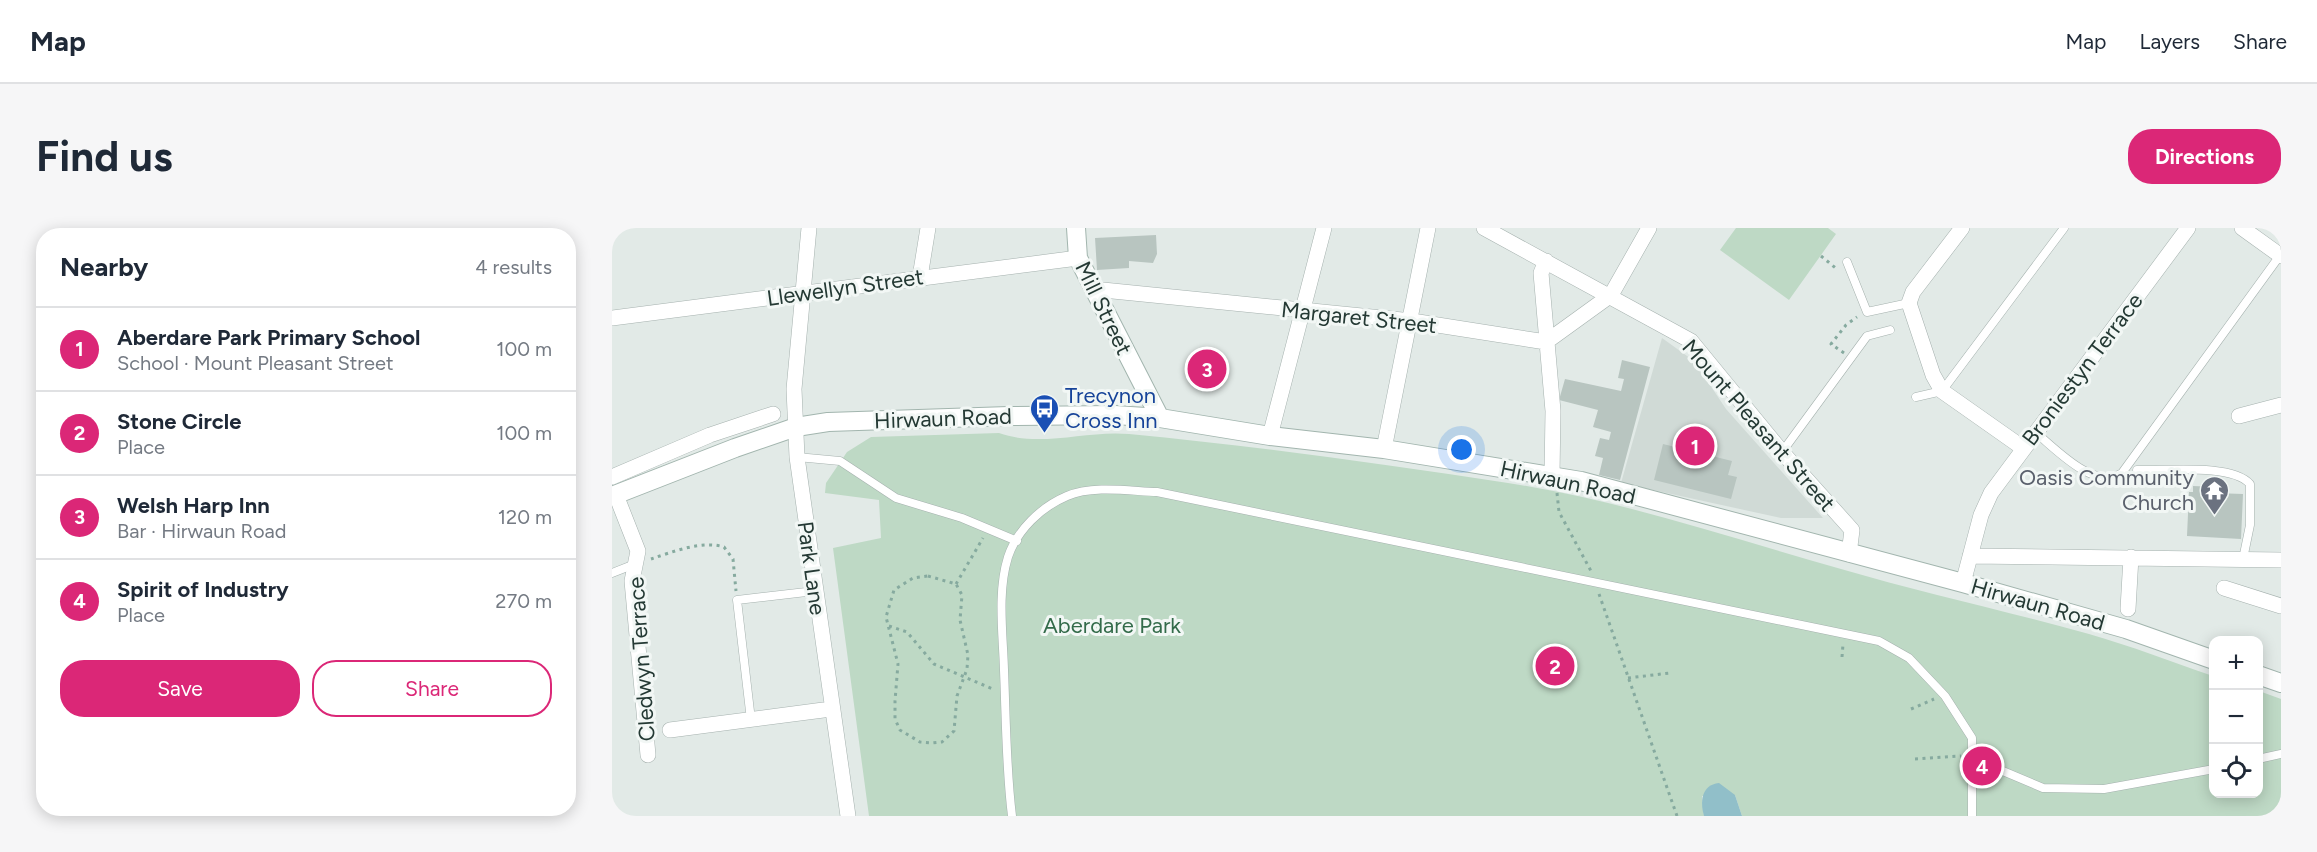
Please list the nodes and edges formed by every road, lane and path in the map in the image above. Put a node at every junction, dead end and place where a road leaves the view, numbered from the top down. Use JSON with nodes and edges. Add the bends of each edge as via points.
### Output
{"nodes":[{"id":1,"x":809,"y":228,"type":"edge"},
{"id":2,"x":928,"y":228,"type":"edge"},
{"id":3,"x":1076,"y":228,"type":"edge"},
{"id":4,"x":1324,"y":228,"type":"edge"},
{"id":5,"x":1428,"y":228,"type":"edge"},
{"id":6,"x":1484,"y":228,"type":"edge"},
{"id":7,"x":1649,"y":228,"type":"edge"},
{"id":8,"x":1962,"y":228,"type":"edge"},
{"id":9,"x":2064,"y":228,"type":"edge"},
{"id":10,"x":2188,"y":228,"type":"edge"},
{"id":11,"x":2242,"y":228,"type":"edge"},
{"id":12,"x":1512,"y":234,"type":"edge"},
{"id":13,"x":2281,"y":255,"type":"edge"},
{"id":14,"x":1078,"y":258,"type":"junction"},
{"id":15,"x":1546,"y":261,"type":"junction"},
{"id":16,"x":1847,"y":262,"type":"dead end"},
{"id":17,"x":920,"y":277,"type":"junction"},
{"id":18,"x":1093,"y":289,"type":"junction"},
{"id":19,"x":802,"y":293,"type":"junction"},
{"id":20,"x":1611,"y":296,"type":"junction"},
{"id":21,"x":1909,"y":303,"type":"junction"},
{"id":22,"x":1301,"y":311,"type":"junction"},
{"id":23,"x":612,"y":318,"type":"edge"},
{"id":24,"x":1412,"y":321,"type":"junction"},
{"id":25,"x":1890,"y":330,"type":"dead end"},
{"id":26,"x":1549,"y":339,"type":"junction"},
{"id":27,"x":1942,"y":391,"type":"junction"},
{"id":28,"x":1916,"y":397,"type":"dead end"},
{"id":29,"x":2281,"y":405,"type":"edge"},
{"id":30,"x":773,"y":414,"type":"dead end"},
{"id":31,"x":2239,"y":416,"type":"dead end"},
{"id":32,"x":1160,"y":418,"type":"junction"},
{"id":33,"x":796,"y":427,"type":"junction"},
{"id":34,"x":726,"y":429,"type":"junction"},
{"id":35,"x":2035,"y":432,"type":"junction"},
{"id":36,"x":1270,"y":436,"type":"junction"},
{"id":37,"x":735,"y":448,"type":"junction"},
{"id":38,"x":2023,"y":448,"type":"junction"},
{"id":39,"x":1384,"y":449,"type":"junction"},
{"id":40,"x":1782,"y":452,"type":"junction"},
{"id":41,"x":797,"y":457,"type":"junction"},
{"id":42,"x":2137,"y":470,"type":"dead end"},
{"id":43,"x":1556,"y":476,"type":"junction"},
{"id":44,"x":613,"y":489,"type":"edge"},
{"id":45,"x":989,"y":529,"type":"junction"},
{"id":46,"x":1017,"y":541,"type":"junction"},
{"id":47,"x":1849,"y":554,"type":"junction"},
{"id":48,"x":1970,"y":556,"type":"junction"},
{"id":49,"x":2131,"y":557,"type":"junction"},
{"id":50,"x":2243,"y":559,"type":"junction"},
{"id":51,"x":2281,"y":560,"type":"edge"},
{"id":52,"x":635,"y":564,"type":"junction"},
{"id":53,"x":612,"y":573,"type":"edge"},
{"id":54,"x":1595,"y":582,"type":"junction"},
{"id":55,"x":1963,"y":583,"type":"junction"},
{"id":56,"x":956,"y":584,"type":"junction"},
{"id":57,"x":2224,"y":588,"type":"dead end"},
{"id":58,"x":815,"y":591,"type":"junction"},
{"id":59,"x":737,"y":600,"type":"junction"},
{"id":60,"x":2281,"y":606,"type":"edge"},
{"id":61,"x":2128,"y":609,"type":"dead end"},
{"id":62,"x":889,"y":626,"type":"junction"},
{"id":63,"x":2209,"y":658,"type":"edge"},
{"id":64,"x":1670,"y":673,"type":"dead end"},
{"id":65,"x":2263,"y":676,"type":"edge"},
{"id":66,"x":964,"y":678,"type":"junction"},
{"id":67,"x":1628,"y":678,"type":"junction"},
{"id":68,"x":2281,"y":683,"type":"edge"},
{"id":69,"x":1005,"y":695,"type":"junction"},
{"id":70,"x":1944,"y":695,"type":"junction"},
{"id":71,"x":831,"y":709,"type":"junction"},
{"id":72,"x":1911,"y":710,"type":"dead end"},
{"id":73,"x":751,"y":720,"type":"junction"},
{"id":74,"x":670,"y":730,"type":"dead end"},
{"id":75,"x":2281,"y":754,"type":"edge"},
{"id":76,"x":648,"y":755,"type":"dead end"},
{"id":77,"x":1972,"y":757,"type":"junction"},
{"id":78,"x":2263,"y":758,"type":"edge"},
{"id":79,"x":1915,"y":759,"type":"dead end"},
{"id":80,"x":2209,"y":770,"type":"edge"},
{"id":81,"x":848,"y":816,"type":"edge"},
{"id":82,"x":1012,"y":816,"type":"edge"},
{"id":83,"x":1677,"y":816,"type":"edge"},
{"id":84,"x":1972,"y":816,"type":"edge"}],
"edges":[{"from":1,"to":19,"type":"street","name":"Park Lane"},
{"from":2,"to":17,"type":"street"},
{"from":3,"to":14,"type":"main road","name":"Mill Street"},
{"from":4,"to":22,"type":"street"},
{"from":5,"to":24,"type":"street"},
{"from":6,"to":12,"type":"street","name":"Mount Pleasant Street"},
{"from":7,"to":20,"type":"street"},
{"from":8,"to":21,"type":"street"},
{"from":9,"to":27,"type":"lane"},
{"from":10,"to":35,"type":"street","name":"Broniestyn Terrace"},
{"from":11,"to":13,"type":"street"},
{"from":12,"to":15,"type":"street","name":"Mount Pleasant Street"},
{"from":13,"to":35,"type":"lane","via":[[2122,473],[2109,478],[2091,475]]},
{"from":14,"to":17,"type":"street","name":"Llewellyn Street"},
{"from":14,"to":18,"type":"main road","name":"Mill Street"},
{"from":15,"to":20,"type":"street","name":"Mount Pleasant Street"},
{"from":15,"to":26,"type":"street","via":[[1542,283]]},
{"from":16,"to":21,"type":"lane","via":[[1867,312]]},
{"from":17,"to":19,"type":"street","name":"Llewellyn Street"},
{"from":18,"to":22,"type":"street","name":"Margaret Street"},
{"from":18,"to":32,"type":"main road","name":"Mill Street"},
{"from":19,"to":23,"type":"street","name":"Llewellyn Street"},
{"from":19,"to":33,"type":"street","name":"Park Lane","via":[[794,389]]},
{"from":20,"to":26,"type":"street"},
{"from":20,"to":40,"type":"street","name":"Mount Pleasant Street","via":[[1691,341]]},
{"from":21,"to":27,"type":"street"},
{"from":22,"to":24,"type":"street","name":"Margaret Street"},
{"from":22,"to":36,"type":"street"},
{"from":24,"to":26,"type":"street","name":"Margaret Street","via":[[1546,342]]},
{"from":24,"to":39,"type":"street"},
{"from":25,"to":40,"type":"lane","via":[[1867,336]]},
{"from":26,"to":43,"type":"street"},
{"from":27,"to":28,"type":"lane"},
{"from":27,"to":38,"type":"street"},
{"from":29,"to":31,"type":"street"},
{"from":30,"to":34,"type":"street"},
{"from":32,"to":33,"type":"main road","name":"Hirwaun Road","via":[[1009,416],[828,422]]},
{"from":32,"to":36,"type":"main road","name":"Hirwaun Road"},
{"from":33,"to":37,"type":"main road","name":"Hirwaun Road"},
{"from":33,"to":41,"type":"street","name":"Park Lane"},
{"from":34,"to":37,"type":"street"},
{"from":34,"to":44,"type":"street"},
{"from":35,"to":38,"type":"street","name":"Broniestyn Terrace"},
{"from":36,"to":39,"type":"main road","name":"Hirwaun Road"},
{"from":37,"to":44,"type":"main road","name":"Hirwaun Road"},
{"from":38,"to":48,"type":"street","name":"Broniestyn Terrace","via":[[1991,493]]},
{"from":39,"to":43,"type":"main road","name":"Hirwaun Road"},
{"from":40,"to":47,"type":"street","name":"Mount Pleasant Street","via":[[1852,530]]},
{"from":41,"to":45,"type":"lane","via":[[840,461],[897,498]]},
{"from":41,"to":58,"type":"street","name":"Park Lane"},
{"from":42,"to":50,"type":"lane","via":[[2212,471],[2246,480],[2250,484],[2250,525]]},
{"from":43,"to":47,"type":"main road","name":"Hirwaun Road"},
{"from":43,"to":54,"type":"path","via":[[1558,512]]},
{"from":44,"to":52,"type":"street","name":"Cledwyn Terrace","via":[[638,550]]},
{"from":45,"to":46,"type":"lane"},
{"from":45,"to":56,"type":"path"},
{"from":46,"to":54,"type":"lane","via":[[1038,515],[1068,496],[1098,490],[1157,492]]},
{"from":46,"to":69,"type":"lane","via":[[1009,556],[1004,582]]},
{"from":47,"to":55,"type":"main road","name":"Hirwaun Road"},
{"from":48,"to":49,"type":"street"},
{"from":48,"to":55,"type":"street","name":"Broniestyn Terrace"},
{"from":49,"to":50,"type":"street"},
{"from":49,"to":61,"type":"street"},
{"from":50,"to":51,"type":"street"},
{"from":52,"to":53,"type":"lane"},
{"from":52,"to":59,"type":"path","via":[[680,550],[724,547],[733,559]]},
{"from":52,"to":76,"type":"street","name":"Cledwyn Terrace","via":[[632,581]]},
{"from":54,"to":67,"type":"path"},
{"from":54,"to":70,"type":"lane","via":[[1879,641],[1909,657]]},
{"from":55,"to":63,"type":"main road","name":"Hirwaun Road","via":[[2126,629]]},
{"from":56,"to":62,"type":"path","via":[[928,576],[903,583],[894,590],[886,617]]},
{"from":56,"to":66,"type":"path","via":[[962,595],[960,620],[968,655]]},
{"from":57,"to":60,"type":"street"},
{"from":58,"to":59,"type":"lane"},
{"from":58,"to":71,"type":"street","name":"Park Lane"},
{"from":59,"to":73,"type":"lane"},
{"from":62,"to":66,"type":"path","via":[[907,632],[934,664]]},
{"from":62,"to":66,"type":"path","via":[[898,664],[895,719],[909,737],[932,743],[950,737]]},
{"from":64,"to":67,"type":"path"},
{"from":65,"to":68,"type":"main road"},
{"from":66,"to":69,"type":"path"},
{"from":67,"to":83,"type":"path"},
{"from":69,"to":82,"type":"lane"},
{"from":70,"to":72,"type":"path"},
{"from":70,"to":77,"type":"lane","via":[[1972,738]]},
{"from":71,"to":73,"type":"street"},
{"from":71,"to":81,"type":"street","name":"Park Lane"},
{"from":73,"to":74,"type":"street"},
{"from":75,"to":78,"type":"lane"},
{"from":77,"to":79,"type":"path"},
{"from":77,"to":80,"type":"lane","via":[[2043,788],[2104,789]]},
{"from":77,"to":84,"type":"lane"}]}
